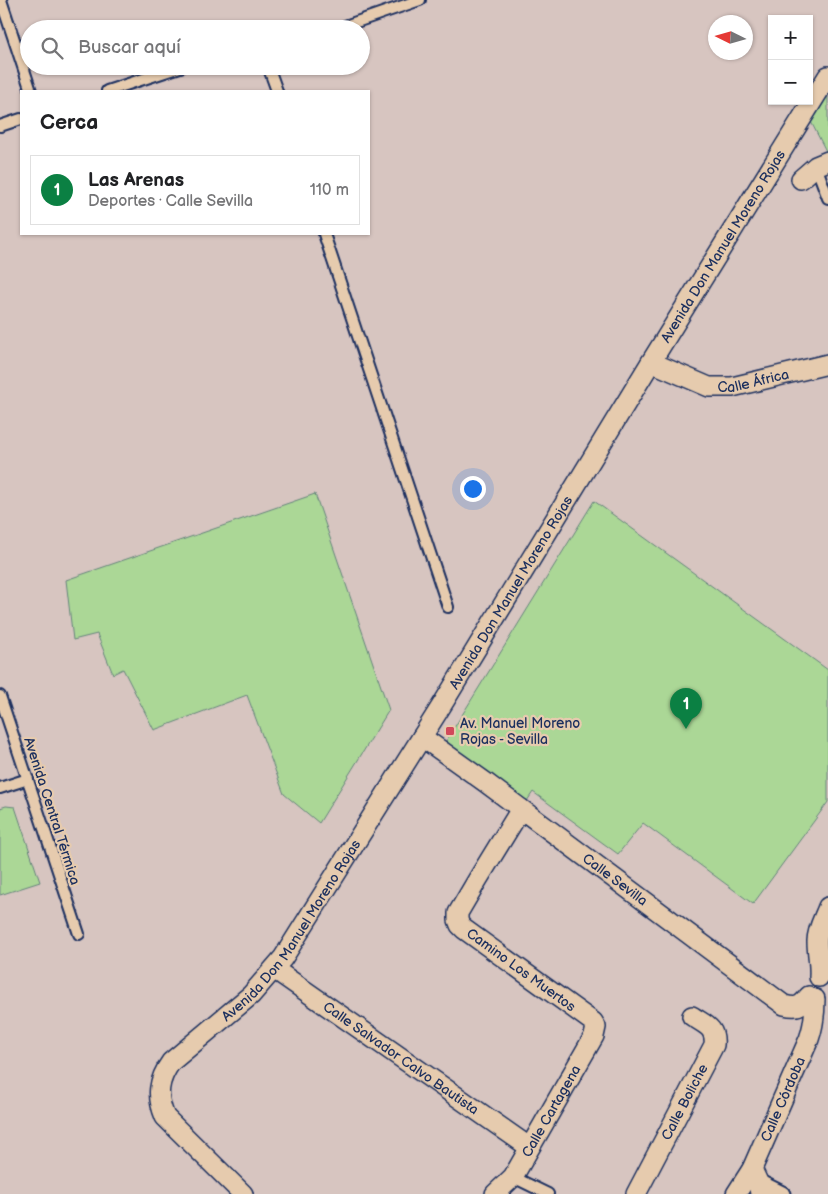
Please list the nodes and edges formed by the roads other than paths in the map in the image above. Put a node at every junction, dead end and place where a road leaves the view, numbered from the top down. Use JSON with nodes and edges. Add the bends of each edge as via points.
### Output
{"nodes":[{"id":1,"x":1,"y":0,"type":"edge"},
{"id":2,"x":420,"y":0,"type":"edge"},
{"id":3,"x":362,"y":20,"type":"edge"},
{"id":4,"x":20,"y":60,"type":"edge"},
{"id":5,"x":25,"y":75,"type":"edge"},
{"id":6,"x":156,"y":75,"type":"edge"},
{"id":7,"x":271,"y":75,"type":"edge"},
{"id":8,"x":828,"y":76,"type":"edge"},
{"id":9,"x":30,"y":90,"type":"edge"},
{"id":10,"x":110,"y":90,"type":"edge"},
{"id":11,"x":277,"y":90,"type":"edge"},
{"id":12,"x":20,"y":119,"type":"edge"},
{"id":13,"x":0,"y":126,"type":"edge"},
{"id":14,"x":822,"y":164,"type":"edge"},
{"id":15,"x":802,"y":179,"type":"dead end"},
{"id":16,"x":828,"y":198,"type":"edge"},
{"id":17,"x":324,"y":235,"type":"edge"},
{"id":18,"x":651,"y":362,"type":"junction"},
{"id":19,"x":828,"y":364,"type":"edge"},
{"id":20,"x":448,"y":607,"type":"dead end"},
{"id":21,"x":0,"y":696,"type":"edge"},
{"id":22,"x":422,"y":737,"type":"junction"},
{"id":23,"x":28,"y":779,"type":"junction"},
{"id":24,"x":0,"y":788,"type":"edge"},
{"id":25,"x":521,"y":809,"type":"junction"},
{"id":26,"x":828,"y":907,"type":"edge"},
{"id":27,"x":79,"y":934,"type":"dead end"},
{"id":28,"x":274,"y":969,"type":"junction"},
{"id":29,"x":822,"y":969,"type":"edge"},
{"id":30,"x":812,"y":997,"type":"junction"},
{"id":31,"x":692,"y":1016,"type":"dead end"},
{"id":32,"x":593,"y":1022,"type":"joint"},
{"id":33,"x":529,"y":1148,"type":"junction"},
{"id":34,"x":513,"y":1176,"type":"junction"},
{"id":35,"x":757,"y":1182,"type":"edge"},
{"id":36,"x":242,"y":1194,"type":"edge"},
{"id":37,"x":495,"y":1194,"type":"edge"},
{"id":38,"x":548,"y":1194,"type":"edge"},
{"id":39,"x":636,"y":1194,"type":"edge"},
{"id":40,"x":736,"y":1194,"type":"edge"},
{"id":41,"x":782,"y":1194,"type":"edge"}],
"edges":[{"from":1,"to":4,"type":"lane"},
{"from":2,"to":3,"type":"lane"},
{"from":5,"to":9,"type":"lane"},
{"from":6,"to":10,"type":"lane"},
{"from":7,"to":11,"type":"lane"},
{"from":8,"to":18,"type":"street","name":"Avenida Don Manuel Moreno Rojas"},
{"from":12,"to":13,"type":"lane"},
{"from":14,"to":15,"type":"street"},
{"from":14,"to":16,"type":"lane"},
{"from":17,"to":20,"type":"lane"},
{"from":18,"to":19,"type":"street","name":"Calle África","via":[[709,387],[732,387]]},
{"from":18,"to":22,"type":"street","name":"Avenida Don Manuel Moreno Rojas"},
{"from":21,"to":23,"type":"lane","name":"Avenida Central Térmica"},
{"from":22,"to":25,"type":"street","name":"Calle Sevilla"},
{"from":22,"to":28,"type":"street","name":"Avenida Don Manuel Moreno Rojas"},
{"from":23,"to":24,"type":"lane"},
{"from":23,"to":27,"type":"lane","name":"Avenida Central Térmica"},
{"from":25,"to":30,"type":"street","name":"Calle Sevilla","via":[[784,1004],[798,1006]]},
{"from":25,"to":32,"type":"street","name":"Camino Los Muertos","via":[[458,913],[458,920],[464,929]]},
{"from":26,"to":29,"type":"street","name":"Calle Córdoba","via":[[818,930]]},
{"from":28,"to":33,"type":"street","name":"Calle Salvador Calvo Bautista"},
{"from":28,"to":36,"type":"street","name":"Avenida Don Manuel Moreno Rojas","via":[[251,995],[171,1062],[164,1071],[158,1095],[165,1117]]},
{"from":29,"to":30,"type":"street","name":"Calle Córdoba","via":[[827,992],[822,997]]},
{"from":30,"to":35,"type":"street","name":"Calle Córdoba","via":[[813,1027]]},
{"from":31,"to":39,"type":"street","name":"Calle Boliche","via":[[713,1030],[714,1045]]},
{"from":32,"to":33,"type":"street","name":"Calle Cartagena","via":[[596,1027],[594,1036]]},
{"from":33,"to":34,"type":"street","name":"Calle Cartagena"},
{"from":34,"to":37,"type":"street","name":"Calle Cartagena"},
{"from":34,"to":38,"type":"lane"},
{"from":35,"to":40,"type":"street","name":"Calle Córdoba"},
{"from":35,"to":41,"type":"street"}]}
